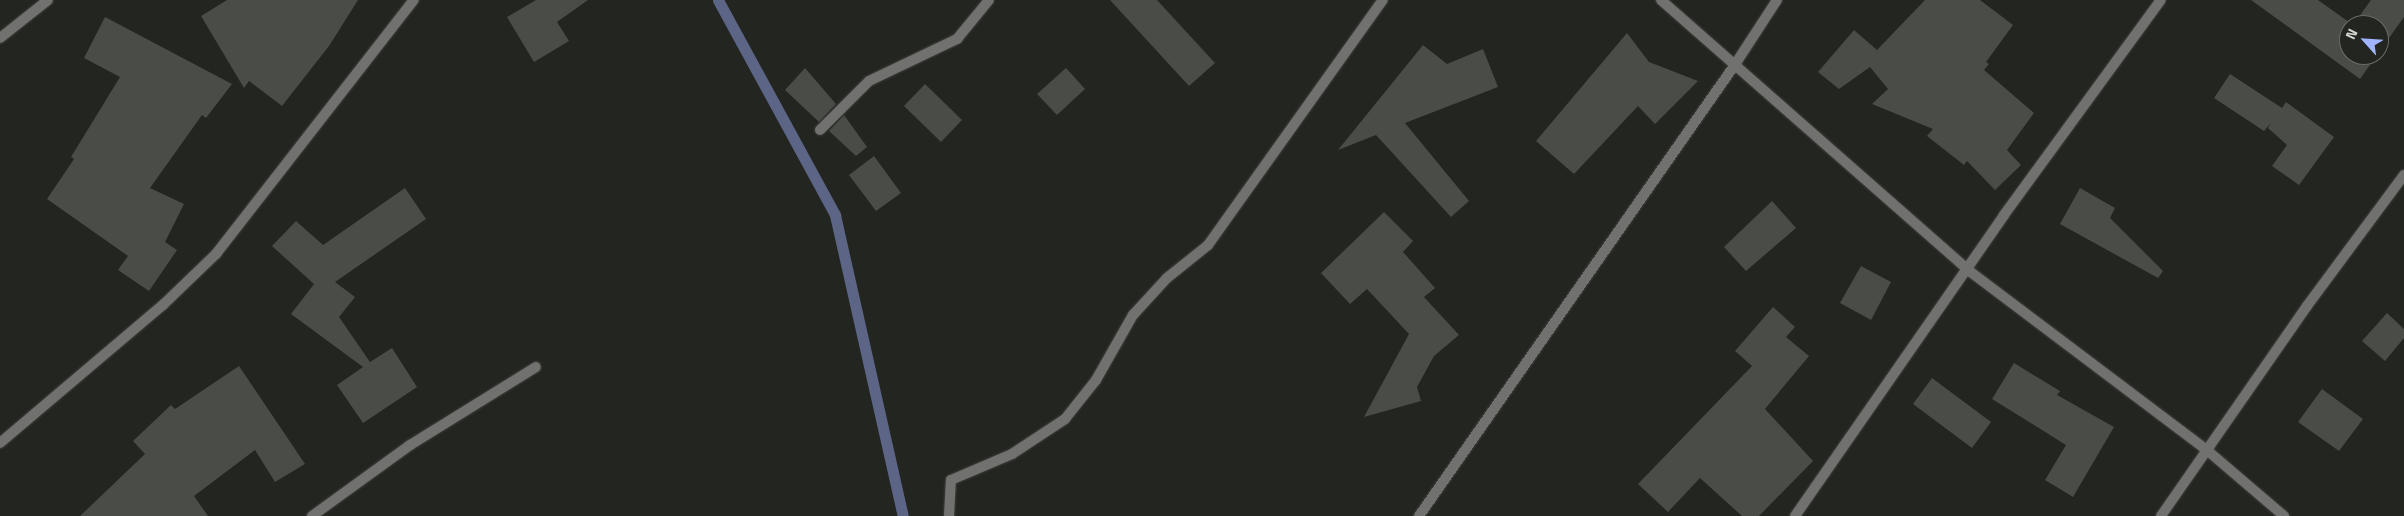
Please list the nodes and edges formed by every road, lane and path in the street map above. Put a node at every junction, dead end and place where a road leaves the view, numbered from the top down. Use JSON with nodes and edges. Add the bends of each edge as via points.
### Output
{"nodes":[{"id":1,"x":48,"y":0,"type":"edge"},
{"id":2,"x":414,"y":0,"type":"edge"},
{"id":3,"x":989,"y":0,"type":"edge"},
{"id":4,"x":1383,"y":0,"type":"edge"},
{"id":5,"x":1661,"y":0,"type":"edge"},
{"id":6,"x":1777,"y":0,"type":"edge"},
{"id":7,"x":2161,"y":0,"type":"edge"},
{"id":8,"x":0,"y":38,"type":"edge"},
{"id":9,"x":1734,"y":66,"type":"junction"},
{"id":10,"x":820,"y":130,"type":"dead end"},
{"id":11,"x":2404,"y":175,"type":"edge"},
{"id":12,"x":1968,"y":270,"type":"junction"},
{"id":13,"x":536,"y":367,"type":"dead end"},
{"id":14,"x":0,"y":442,"type":"edge"},
{"id":15,"x":2208,"y":451,"type":"junction"},
{"id":16,"x":312,"y":516,"type":"edge"},
{"id":17,"x":948,"y":516,"type":"edge"},
{"id":18,"x":1419,"y":516,"type":"edge"},
{"id":19,"x":1795,"y":516,"type":"edge"},
{"id":20,"x":2161,"y":516,"type":"edge"},
{"id":21,"x":2284,"y":516,"type":"edge"}],
"edges":[{"from":1,"to":8,"type":"street"},
{"from":2,"to":14,"type":"street","via":[[216,254],[163,305]]},
{"from":3,"to":10,"type":"street","via":[[957,39],[869,81]]},
{"from":4,"to":17,"type":"street","via":[[1208,246],[1167,278],[1133,315],[1096,380],[1065,418],[1012,454],[951,480]]},
{"from":5,"to":9,"type":"street"},
{"from":6,"to":9,"type":"street"},
{"from":7,"to":12,"type":"street"},
{"from":9,"to":12,"type":"street"},
{"from":9,"to":18,"type":"street"},
{"from":11,"to":15,"type":"street","via":[[2307,306]]},
{"from":12,"to":15,"type":"street"},
{"from":12,"to":19,"type":"street"},
{"from":13,"to":16,"type":"street","via":[[410,445]]},
{"from":15,"to":20,"type":"street"},
{"from":15,"to":21,"type":"street"}]}
